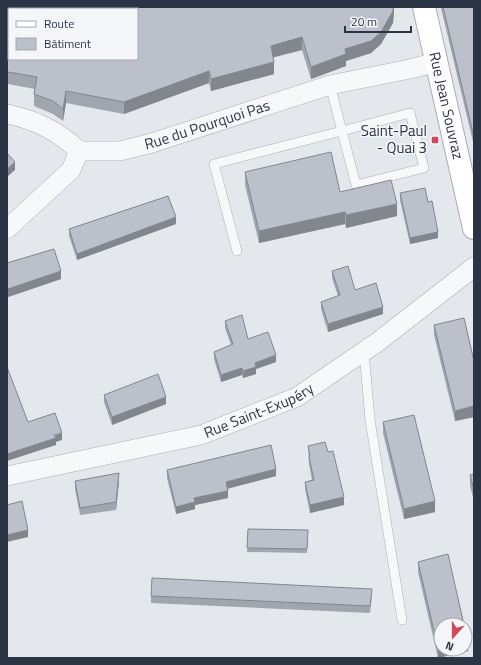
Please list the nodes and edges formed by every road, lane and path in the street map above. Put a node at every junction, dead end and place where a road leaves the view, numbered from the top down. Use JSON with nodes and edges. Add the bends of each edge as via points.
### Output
{"nodes":[{"id":1,"x":424,"y":7,"type":"edge"},
{"id":2,"x":437,"y":62,"type":"junction"},
{"id":3,"x":330,"y":85,"type":"junction"},
{"id":4,"x":7,"y":114,"type":"edge"},
{"id":5,"x":342,"y":131,"type":"junction"},
{"id":6,"x":79,"y":151,"type":"junction"},
{"id":7,"x":474,"y":228,"type":"edge"},
{"id":8,"x":7,"y":229,"type":"edge"},
{"id":9,"x":237,"y":251,"type":"dead end"},
{"id":10,"x":474,"y":267,"type":"edge"},
{"id":11,"x":364,"y":351,"type":"junction"},
{"id":12,"x":7,"y":476,"type":"edge"},
{"id":13,"x":402,"y":620,"type":"dead end"}],
"edges":[{"from":1,"to":2,"type":"main road","name":"Rue Jean Souvraz"},
{"from":2,"to":3,"type":"street","name":"Rue du Pourquoi Pas","via":[[410,70]]},
{"from":2,"to":7,"type":"main road","name":"Rue Jean Souvraz"},
{"from":3,"to":5,"type":"lane"},
{"from":3,"to":6,"type":"street","name":"Rue du Pourquoi Pas","via":[[152,143],[120,151]]},
{"from":4,"to":6,"type":"street","via":[[25,118],[62,136]]},
{"from":5,"to":5,"type":"lane","via":[[410,113],[424,168],[356,185]]},
{"from":5,"to":9,"type":"lane","via":[[214,164]]},
{"from":6,"to":8,"type":"street","via":[[71,170]]},
{"from":10,"to":11,"type":"street","name":"Rue Saint-Exupéry"},
{"from":11,"to":12,"type":"street","name":"Rue Saint-Exupéry","via":[[297,397],[201,435]]},
{"from":11,"to":13,"type":"lane","via":[[370,420]]}]}
